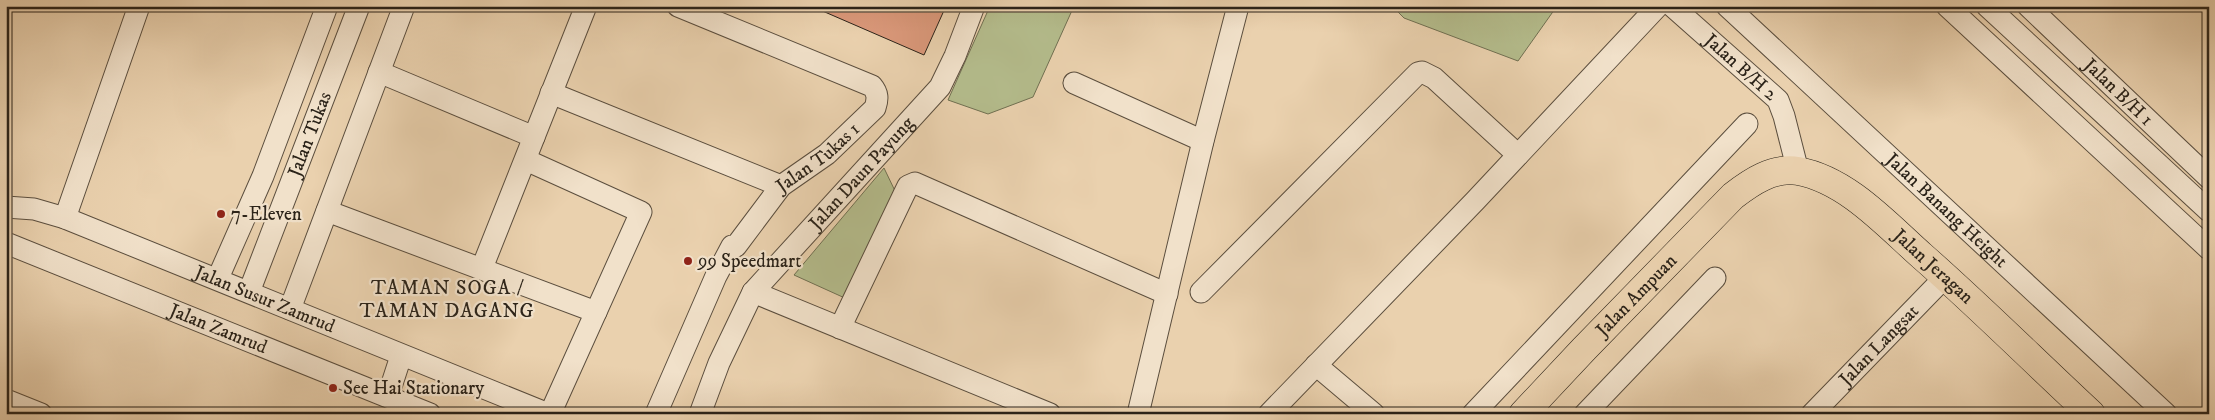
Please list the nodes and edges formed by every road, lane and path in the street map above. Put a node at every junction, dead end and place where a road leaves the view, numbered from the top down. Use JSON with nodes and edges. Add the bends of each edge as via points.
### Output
{"nodes":[{"id":1,"x":139,"y":6,"type":"edge"},
{"id":2,"x":327,"y":6,"type":"edge"},
{"id":3,"x":359,"y":6,"type":"edge"},
{"id":4,"x":404,"y":6,"type":"edge"},
{"id":5,"x":586,"y":6,"type":"edge"},
{"id":6,"x":678,"y":6,"type":"edge"},
{"id":7,"x":974,"y":6,"type":"edge"},
{"id":8,"x":1238,"y":6,"type":"edge"},
{"id":9,"x":1658,"y":6,"type":"edge"},
{"id":10,"x":1672,"y":6,"type":"edge"},
{"id":11,"x":1727,"y":6,"type":"edge"},
{"id":12,"x":1947,"y":6,"type":"edge"},
{"id":13,"x":1987,"y":6,"type":"edge"},
{"id":14,"x":2039,"y":10,"type":"edge"},
{"id":15,"x":379,"y":72,"type":"junction"},
{"id":16,"x":1074,"y":84,"type":"dead end"},
{"id":17,"x":550,"y":93,"type":"junction"},
{"id":18,"x":1747,"y":124,"type":"dead end"},
{"id":19,"x":534,"y":137,"type":"junction"},
{"id":20,"x":1202,"y":141,"type":"junction"},
{"id":21,"x":1518,"y":155,"type":"junction"},
{"id":22,"x":526,"y":160,"type":"junction"},
{"id":23,"x":1798,"y":171,"type":"junction"},
{"id":24,"x":2209,"y":178,"type":"edge"},
{"id":25,"x":1751,"y":182,"type":"joint"},
{"id":26,"x":781,"y":186,"type":"junction"},
{"id":27,"x":6,"y":207,"type":"edge"},
{"id":28,"x":327,"y":211,"type":"junction"},
{"id":29,"x":2209,"y":211,"type":"edge"},
{"id":30,"x":65,"y":218,"type":"junction"},
{"id":31,"x":6,"y":243,"type":"edge"},
{"id":32,"x":2209,"y":249,"type":"edge"},
{"id":33,"x":482,"y":268,"type":"junction"},
{"id":34,"x":1945,"y":277,"type":"junction"},
{"id":35,"x":218,"y":278,"type":"junction"},
{"id":36,"x":1716,"y":278,"type":"dead end"},
{"id":37,"x":249,"y":292,"type":"junction"},
{"id":38,"x":753,"y":292,"type":"junction"},
{"id":39,"x":1201,"y":292,"type":"dead end"},
{"id":40,"x":1167,"y":294,"type":"junction"},
{"id":41,"x":290,"y":309,"type":"junction"},
{"id":42,"x":596,"y":312,"type":"junction"},
{"id":43,"x":840,"y":328,"type":"junction"},
{"id":44,"x":401,"y":356,"type":"junction"},
{"id":45,"x":1316,"y":365,"type":"junction"},
{"id":46,"x":388,"y":396,"type":"junction"},
{"id":47,"x":6,"y":400,"type":"edge"},
{"id":48,"x":2082,"y":411,"type":"edge"},
{"id":49,"x":41,"y":414,"type":"edge"},
{"id":50,"x":430,"y":414,"type":"edge"},
{"id":51,"x":549,"y":414,"type":"edge"},
{"id":52,"x":656,"y":414,"type":"edge"},
{"id":53,"x":700,"y":414,"type":"edge"},
{"id":54,"x":1050,"y":414,"type":"edge"},
{"id":55,"x":1138,"y":414,"type":"edge"},
{"id":56,"x":1269,"y":414,"type":"edge"},
{"id":57,"x":1374,"y":414,"type":"edge"},
{"id":58,"x":1473,"y":414,"type":"edge"},
{"id":59,"x":1524,"y":414,"type":"edge"},
{"id":60,"x":1585,"y":414,"type":"edge"},
{"id":61,"x":1812,"y":414,"type":"edge"},
{"id":62,"x":2166,"y":414,"type":"edge"}],
"edges":[{"from":1,"to":30,"type":"street"},
{"from":2,"to":35,"type":"street","via":[[263,176]]},
{"from":3,"to":37,"type":"street","name":"Jalan Tukas"},
{"from":4,"to":15,"type":"street"},
{"from":5,"to":17,"type":"street"},
{"from":6,"to":26,"type":"street","name":"Jalan Tukas 1","via":[[872,86],[876,91],[875,108],[827,154]]},
{"from":7,"to":38,"type":"street","name":"Jalan Daun Payung","via":[[940,87]]},
{"from":8,"to":20,"type":"street"},
{"from":9,"to":21,"type":"street"},
{"from":10,"to":23,"type":"street","name":"Jalan B/H 2","via":[[1778,100]]},
{"from":11,"to":62,"type":"street","name":"Jalan Banang Height"},
{"from":12,"to":32,"type":"street"},
{"from":13,"to":29,"type":"street"},
{"from":14,"to":24,"type":"street","name":"Jalan B/H 1"},
{"from":15,"to":19,"type":"street"},
{"from":15,"to":28,"type":"street"},
{"from":16,"to":20,"type":"street"},
{"from":17,"to":19,"type":"street"},
{"from":17,"to":26,"type":"street"},
{"from":18,"to":58,"type":"street"},
{"from":19,"to":22,"type":"street"},
{"from":20,"to":40,"type":"street"},
{"from":21,"to":39,"type":"street","via":[[1434,78],[1418,73]]},
{"from":21,"to":45,"type":"street"},
{"from":22,"to":33,"type":"street"},
{"from":22,"to":42,"type":"street","via":[[641,212]]},
{"from":23,"to":25,"type":"main road","name":"Jalan Jeragan","via":[[1778,172]]},
{"from":23,"to":34,"type":"main road","name":"Jalan Jeragan","via":[[1838,186]]},
{"from":25,"to":59,"type":"main road","name":"Jalan Ampuan","via":[[1733,196]]},
{"from":26,"to":52,"type":"street","name":"Jalan Tukas 1","via":[[736,246],[732,246]]},
{"from":27,"to":30,"type":"street","name":"Jalan Susur Zamrud","via":[[34,209]]},
{"from":28,"to":33,"type":"street"},
{"from":28,"to":41,"type":"street"},
{"from":30,"to":35,"type":"street","name":"Jalan Susur Zamrud"},
{"from":31,"to":46,"type":"street","name":"Jalan Zamrud"},
{"from":33,"to":42,"type":"street"},
{"from":34,"to":48,"type":"main road","name":"Jalan Jeragan"},
{"from":34,"to":61,"type":"street","name":"Jalan Langsat"},
{"from":35,"to":37,"type":"street","name":"Jalan Susur Zamrud"},
{"from":36,"to":60,"type":"street"},
{"from":37,"to":41,"type":"street","name":"Jalan Susur Zamrud"},
{"from":38,"to":43,"type":"street"},
{"from":38,"to":53,"type":"street","name":"Jalan Daun Payung","via":[[719,363]]},
{"from":40,"to":43,"type":"street","via":[[915,183],[908,186]]},
{"from":40,"to":55,"type":"street"},
{"from":41,"to":44,"type":"street","name":"Jalan Susur Zamrud"},
{"from":42,"to":51,"type":"street"},
{"from":43,"to":54,"type":"street"},
{"from":44,"to":46,"type":"street"},
{"from":44,"to":51,"type":"street","name":"Jalan Susur Zamrud"},
{"from":45,"to":56,"type":"street"},
{"from":45,"to":57,"type":"street"},
{"from":46,"to":50,"type":"street","name":"Jalan Zamrud"},
{"from":47,"to":49,"type":"street"}]}
